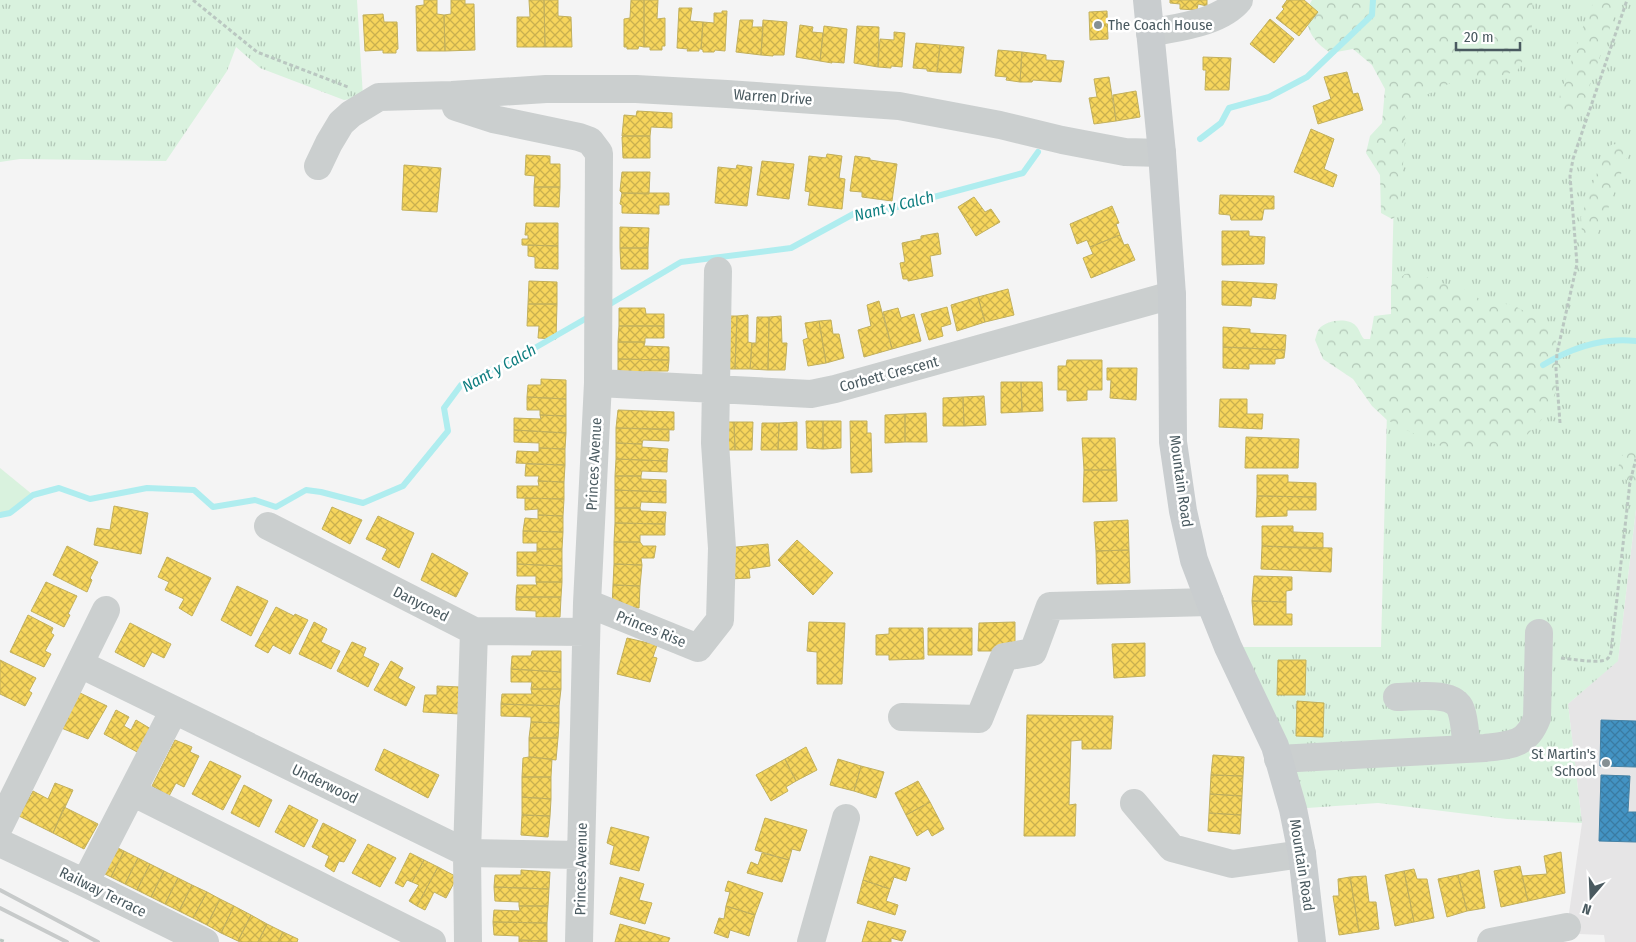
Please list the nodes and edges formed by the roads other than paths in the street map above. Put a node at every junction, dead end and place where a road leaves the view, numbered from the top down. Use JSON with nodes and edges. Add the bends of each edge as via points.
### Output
{"nodes":[{"id":1,"x":1147,"y":0,"type":"edge"},
{"id":2,"x":1239,"y":0,"type":"edge"},
{"id":3,"x":1150,"y":33,"type":"junction"},
{"id":4,"x":452,"y":95,"type":"junction"},
{"id":5,"x":1162,"y":153,"type":"junction"},
{"id":6,"x":318,"y":166,"type":"dead end"},
{"id":7,"x":718,"y":271,"type":"dead end"},
{"id":8,"x":1172,"y":295,"type":"junction"},
{"id":9,"x":598,"y":383,"type":"junction"},
{"id":10,"x":715,"y":389,"type":"junction"},
{"id":11,"x":268,"y":526,"type":"dead end"},
{"id":12,"x":1210,"y":602,"type":"junction"},
{"id":13,"x":587,"y":603,"type":"junction"},
{"id":14,"x":106,"y":610,"type":"dead end"},
{"id":15,"x":474,"y":631,"type":"junction"},
{"id":16,"x":586,"y":632,"type":"junction"},
{"id":17,"x":1539,"y":644,"type":"road end"},
{"id":18,"x":80,"y":664,"type":"junction"},
{"id":19,"x":1397,"y":696,"type":"dead end"},
{"id":20,"x":174,"y":710,"type":"junction"},
{"id":21,"x":902,"y":717,"type":"dead end"},
{"id":22,"x":1467,"y":748,"type":"junction"},
{"id":23,"x":1278,"y":759,"type":"junction"},
{"id":24,"x":132,"y":792,"type":"junction"},
{"id":25,"x":1134,"y":803,"type":"dead end"},
{"id":26,"x":846,"y":818,"type":"dead end"},
{"id":27,"x":0,"y":825,"type":"edge"},
{"id":28,"x":0,"y":843,"type":"edge"},
{"id":29,"x":467,"y":853,"type":"junction"},
{"id":30,"x":1302,"y":854,"type":"junction"},
{"id":31,"x":581,"y":855,"type":"junction"},
{"id":32,"x":86,"y":883,"type":"junction"},
{"id":33,"x":1567,"y":927,"type":"dead end"},
{"id":34,"x":205,"y":942,"type":"edge"},
{"id":35,"x":432,"y":942,"type":"edge"},
{"id":36,"x":468,"y":942,"type":"edge"},
{"id":37,"x":580,"y":942,"type":"edge"},
{"id":38,"x":811,"y":942,"type":"edge"},
{"id":39,"x":1312,"y":942,"type":"edge"},
{"id":40,"x":1491,"y":942,"type":"edge"}],
"edges":[{"from":1,"to":3,"type":"main road","name":"Mountain Road"},
{"from":2,"to":3,"type":"street","via":[[1232,8],[1200,23]]},
{"from":3,"to":5,"type":"main road","name":"Mountain Road"},
{"from":4,"to":5,"type":"street","name":"Warren Drive","via":[[546,89],[636,89],[899,106],[1125,152]]},
{"from":4,"to":6,"type":"street","name":"Warren Drive","via":[[379,97],[341,123]]},
{"from":4,"to":9,"type":"street","name":"Princes Avenue","via":[[456,107],[493,119],[579,137],[590,141],[599,153]]},
{"from":5,"to":8,"type":"main road","name":"Mountain Road"},
{"from":7,"to":10,"type":"street"},
{"from":8,"to":10,"type":"street","name":"Corbett Crescent","via":[[811,394]]},
{"from":8,"to":12,"type":"main road","name":"Mountain Road","via":[[1173,442],[1192,550]]},
{"from":9,"to":10,"type":"street","name":"Corbett Crescent"},
{"from":9,"to":13,"type":"street","name":"Princes Avenue"},
{"from":10,"to":13,"type":"street","name":"Princes Rise","via":[[722,548],[720,620],[698,648]]},
{"from":11,"to":15,"type":"street","name":"Danycoed"},
{"from":12,"to":21,"type":"street","via":[[1050,606],[1032,652],[1004,657],[979,719]]},
{"from":12,"to":23,"type":"main road","name":"Mountain Road"},
{"from":13,"to":16,"type":"street","name":"Princes Avenue"},
{"from":14,"to":18,"type":"street"},
{"from":15,"to":16,"type":"street","name":"Danycoed"},
{"from":15,"to":29,"type":"street"},
{"from":16,"to":31,"type":"street","name":"Princes Avenue"},
{"from":17,"to":22,"type":"street","via":[[1537,718],[1533,728],[1521,741],[1511,745]]},
{"from":18,"to":20,"type":"street","name":"Underwood"},
{"from":18,"to":27,"type":"street"},
{"from":19,"to":22,"type":"street","via":[[1442,696],[1458,704]]},
{"from":20,"to":24,"type":"street"},
{"from":20,"to":29,"type":"street","name":"Underwood"},
{"from":22,"to":23,"type":"street"},
{"from":23,"to":30,"type":"main road","name":"Mountain Road"},
{"from":24,"to":32,"type":"street"},
{"from":24,"to":35,"type":"street"},
{"from":25,"to":30,"type":"street","via":[[1172,848],[1232,864]]},
{"from":26,"to":38,"type":"street"},
{"from":28,"to":32,"type":"street","name":"Railway Terrace"},
{"from":29,"to":31,"type":"street","name":"Underwood"},
{"from":29,"to":36,"type":"street"},
{"from":30,"to":39,"type":"main road","name":"Mountain Road"},
{"from":31,"to":37,"type":"street","name":"Princes Avenue"},
{"from":32,"to":34,"type":"street","name":"Railway Terrace"},
{"from":33,"to":40,"type":"street"}]}
